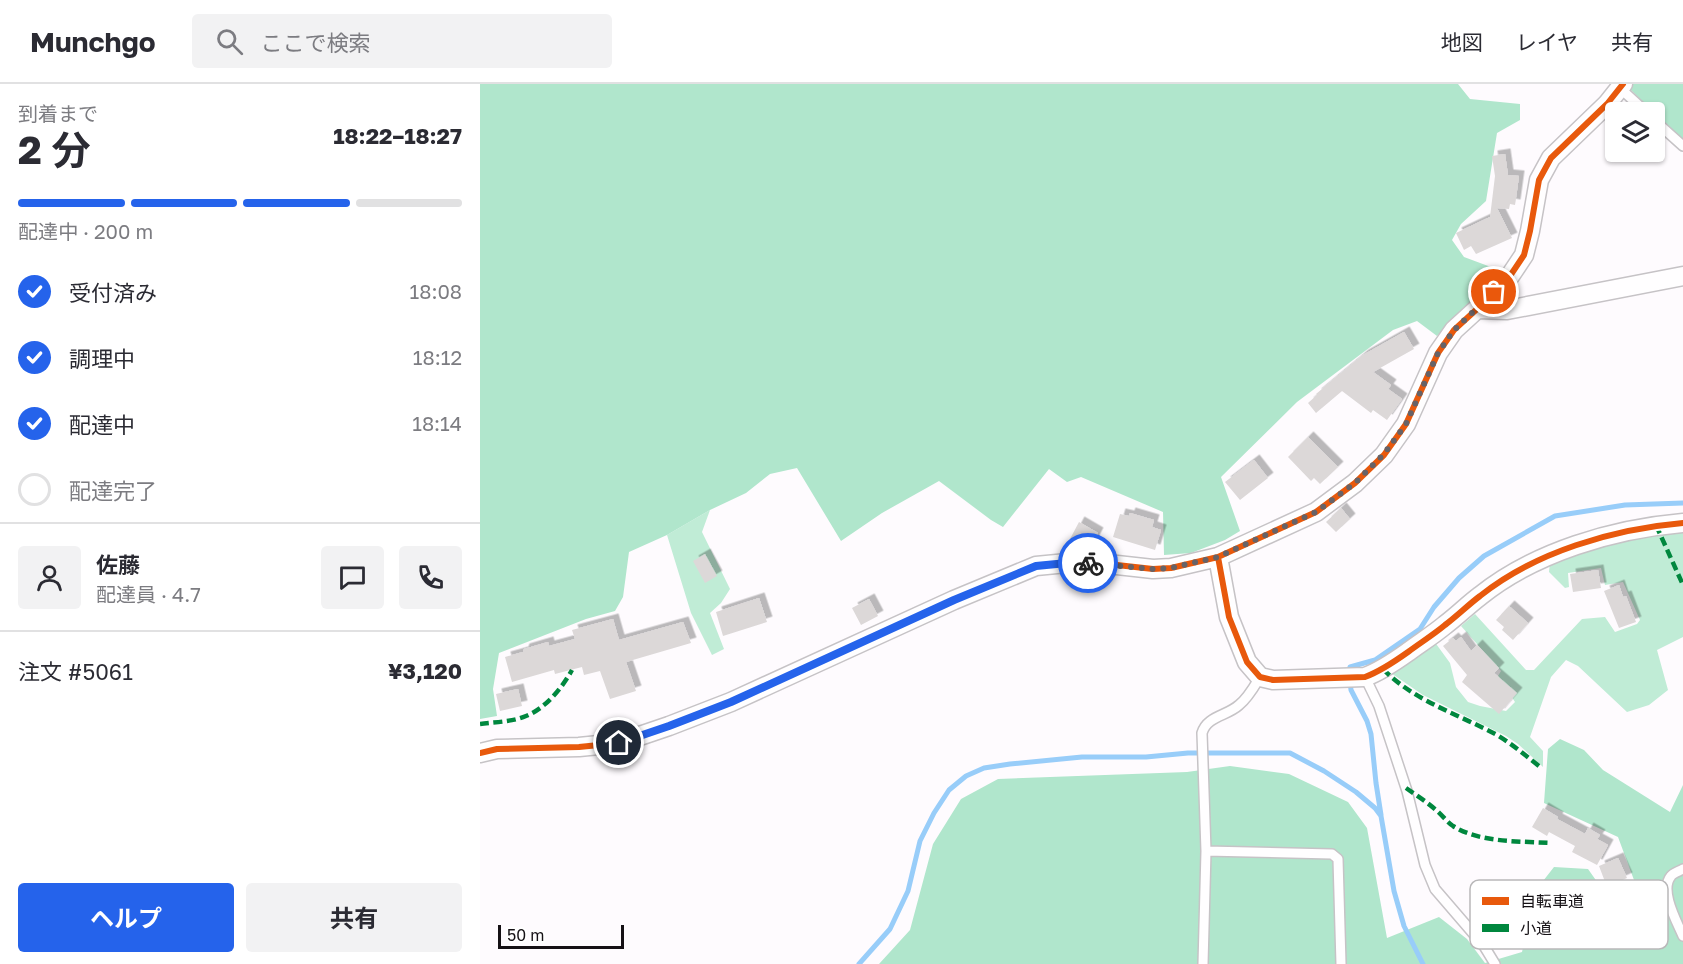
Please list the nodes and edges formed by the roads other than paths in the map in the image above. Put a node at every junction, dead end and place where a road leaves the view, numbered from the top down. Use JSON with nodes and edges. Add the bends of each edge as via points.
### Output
{"nodes":[{"id":1,"x":1622,"y":86,"type":"edge"},
{"id":2,"x":1637,"y":102,"type":"edge"},
{"id":3,"x":1665,"y":130,"type":"edge"},
{"id":4,"x":1683,"y":146,"type":"edge"},
{"id":5,"x":1683,"y":276,"type":"edge"},
{"id":6,"x":1477,"y":309,"type":"junction"},
{"id":7,"x":1683,"y":523,"type":"edge"},
{"id":8,"x":1218,"y":557,"type":"junction"},
{"id":9,"x":1260,"y":677,"type":"junction"},
{"id":10,"x":1365,"y":677,"type":"junction"},
{"id":11,"x":480,"y":753,"type":"edge"},
{"id":12,"x":1206,"y":851,"type":"junction"},
{"id":13,"x":1683,"y":868,"type":"edge"},
{"id":14,"x":1668,"y":882,"type":"edge"},
{"id":15,"x":1668,"y":895,"type":"edge"},
{"id":16,"x":1470,"y":930,"type":"edge"},
{"id":17,"x":1683,"y":936,"type":"edge"},
{"id":18,"x":1486,"y":949,"type":"edge"},
{"id":19,"x":1203,"y":964,"type":"edge"},
{"id":20,"x":1341,"y":964,"type":"edge"},
{"id":21,"x":1495,"y":964,"type":"edge"}],
"edges":[{"from":1,"to":2,"type":"lane"},
{"from":1,"to":6,"type":"street","via":[[1551,158],[1539,180],[1524,255],[1510,276]]},
{"from":3,"to":4,"type":"lane"},
{"from":5,"to":6,"type":"street","via":[[1507,310]]},
{"from":6,"to":8,"type":"street","via":[[1454,330],[1438,353],[1406,424],[1355,483],[1316,512]]},
{"from":7,"to":10,"type":"street","via":[[1656,525],[1548,555],[1516,571],[1413,649]]},
{"from":8,"to":9,"type":"street","via":[[1229,617],[1247,662]]},
{"from":8,"to":11,"type":"street","via":[[1162,569],[1098,563],[1036,566],[731,702],[619,743]]},
{"from":9,"to":10,"type":"street","via":[[1273,681]]},
{"from":9,"to":12,"type":"lane","via":[[1241,704],[1204,726]]},
{"from":10,"to":16,"type":"lane","via":[[1379,706],[1407,791],[1425,865],[1435,889]]},
{"from":12,"to":19,"type":"lane"},
{"from":12,"to":20,"type":"lane","via":[[1332,854],[1338,859]]},
{"from":13,"to":14,"type":"lane"},
{"from":15,"to":17,"type":"lane"},
{"from":18,"to":21,"type":"lane"}]}
